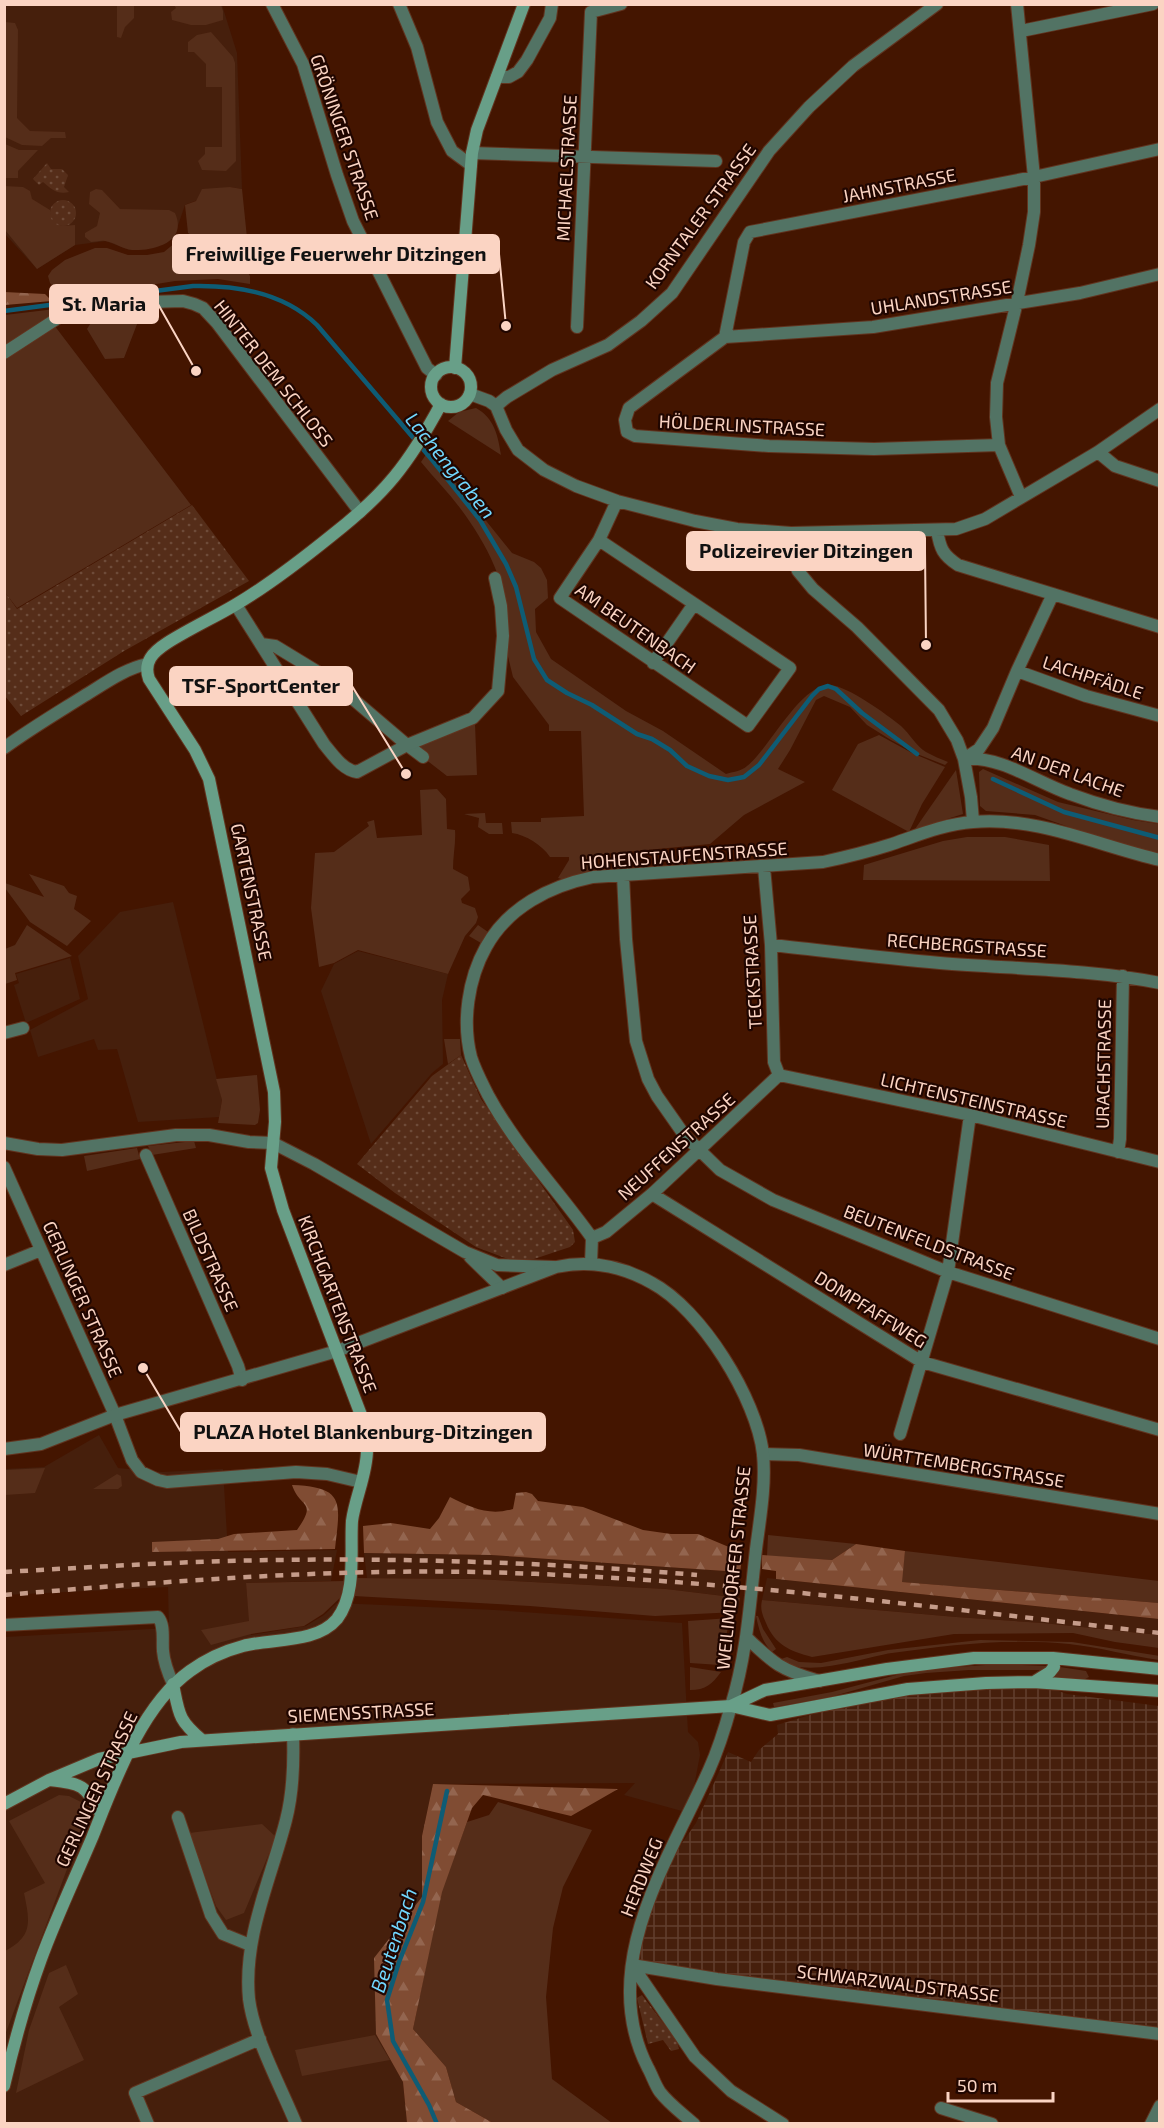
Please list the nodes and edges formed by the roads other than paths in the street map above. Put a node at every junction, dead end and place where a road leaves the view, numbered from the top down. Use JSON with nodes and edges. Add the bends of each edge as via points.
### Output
{"nodes":[{"id":1,"x":272,"y":4,"type":"edge"},
{"id":2,"x":399,"y":4,"type":"edge"},
{"id":3,"x":524,"y":4,"type":"edge"},
{"id":4,"x":552,"y":4,"type":"edge"},
{"id":5,"x":621,"y":4,"type":"edge"},
{"id":6,"x":937,"y":4,"type":"edge"},
{"id":7,"x":1017,"y":4,"type":"edge"},
{"id":8,"x":1153,"y":4,"type":"edge"},
{"id":9,"x":1020,"y":31,"type":"junction"},
{"id":10,"x":497,"y":77,"type":"junction"},
{"id":11,"x":1160,"y":149,"type":"edge"},
{"id":12,"x":585,"y":157,"type":"junction"},
{"id":13,"x":472,"y":159,"type":"junction"},
{"id":14,"x":716,"y":161,"type":"dead end"},
{"id":15,"x":1034,"y":177,"type":"junction"},
{"id":16,"x":1160,"y":274,"type":"edge"},
{"id":17,"x":1017,"y":302,"type":"junction"},
{"id":18,"x":577,"y":327,"type":"dead end"},
{"id":19,"x":725,"y":337,"type":"junction"},
{"id":20,"x":4,"y":353,"type":"edge"},
{"id":21,"x":455,"y":368,"type":"junction"},
{"id":22,"x":436,"y":375,"type":"junction"},
{"id":23,"x":470,"y":394,"type":"junction"},
{"id":24,"x":441,"y":404,"type":"junction"},
{"id":25,"x":496,"y":406,"type":"junction"},
{"id":26,"x":1160,"y":409,"type":"edge"},
{"id":27,"x":999,"y":445,"type":"junction"},
{"id":28,"x":1098,"y":452,"type":"junction"},
{"id":29,"x":1160,"y":481,"type":"edge"},
{"id":30,"x":1020,"y":497,"type":"junction"},
{"id":31,"x":617,"y":501,"type":"junction"},
{"id":32,"x":360,"y":512,"type":"junction"},
{"id":33,"x":937,"y":530,"type":"junction"},
{"id":34,"x":791,"y":532,"type":"junction"},
{"id":35,"x":599,"y":540,"type":"junction"},
{"id":36,"x":495,"y":578,"type":"dead end"},
{"id":37,"x":1053,"y":594,"type":"junction"},
{"id":38,"x":694,"y":604,"type":"junction"},
{"id":39,"x":236,"y":605,"type":"junction"},
{"id":40,"x":1160,"y":627,"type":"edge"},
{"id":41,"x":261,"y":644,"type":"junction"},
{"id":42,"x":653,"y":663,"type":"junction"},
{"id":43,"x":147,"y":664,"type":"junction"},
{"id":44,"x":1017,"y":671,"type":"junction"},
{"id":45,"x":1160,"y":716,"type":"edge"},
{"id":46,"x":407,"y":746,"type":"junction"},
{"id":47,"x":4,"y":748,"type":"edge"},
{"id":48,"x":423,"y":757,"type":"dead end"},
{"id":49,"x":964,"y":759,"type":"junction"},
{"id":50,"x":1160,"y":817,"type":"edge"},
{"id":51,"x":973,"y":822,"type":"junction"},
{"id":52,"x":1160,"y":860,"type":"edge"},
{"id":53,"x":764,"y":867,"type":"junction"},
{"id":54,"x":623,"y":875,"type":"junction"},
{"id":55,"x":771,"y":945,"type":"junction"},
{"id":56,"x":1123,"y":976,"type":"junction"},
{"id":57,"x":1160,"y":983,"type":"edge"},
{"id":58,"x":23,"y":1028,"type":"dead end"},
{"id":59,"x":4,"y":1033,"type":"edge"},
{"id":60,"x":779,"y":1075,"type":"junction"},
{"id":61,"x":970,"y":1115,"type":"junction"},
{"id":62,"x":4,"y":1143,"type":"edge"},
{"id":63,"x":273,"y":1143,"type":"junction"},
{"id":64,"x":699,"y":1151,"type":"junction"},
{"id":65,"x":1118,"y":1152,"type":"junction"},
{"id":66,"x":146,"y":1155,"type":"dead end"},
{"id":67,"x":1160,"y":1162,"type":"edge"},
{"id":68,"x":4,"y":1167,"type":"edge"},
{"id":69,"x":652,"y":1194,"type":"junction"},
{"id":70,"x":592,"y":1238,"type":"junction"},
{"id":71,"x":41,"y":1250,"type":"junction"},
{"id":72,"x":465,"y":1252,"type":"junction"},
{"id":73,"x":591,"y":1263,"type":"junction"},
{"id":74,"x":4,"y":1265,"type":"edge"},
{"id":75,"x":556,"y":1267,"type":"junction"},
{"id":76,"x":948,"y":1272,"type":"junction"},
{"id":77,"x":502,"y":1288,"type":"junction"},
{"id":78,"x":1160,"y":1339,"type":"edge"},
{"id":79,"x":337,"y":1351,"type":"junction"},
{"id":80,"x":922,"y":1362,"type":"junction"},
{"id":81,"x":242,"y":1380,"type":"junction"},
{"id":82,"x":115,"y":1415,"type":"junction"},
{"id":83,"x":1160,"y":1430,"type":"edge"},
{"id":84,"x":900,"y":1434,"type":"dead end"},
{"id":85,"x":4,"y":1449,"type":"edge"},
{"id":86,"x":763,"y":1454,"type":"junction"},
{"id":87,"x":361,"y":1482,"type":"junction"},
{"id":88,"x":1160,"y":1514,"type":"edge"},
{"id":89,"x":352,"y":1549,"type":"joint"},
{"id":90,"x":4,"y":1625,"type":"edge"},
{"id":91,"x":746,"y":1637,"type":"junction"},
{"id":92,"x":1053,"y":1658,"type":"junction"},
{"id":93,"x":1160,"y":1669,"type":"edge"},
{"id":94,"x":820,"y":1681,"type":"junction"},
{"id":95,"x":1033,"y":1682,"type":"junction"},
{"id":96,"x":173,"y":1684,"type":"junction"},
{"id":97,"x":1160,"y":1691,"type":"edge"},
{"id":98,"x":731,"y":1706,"type":"junction"},
{"id":99,"x":293,"y":1734,"type":"junction"},
{"id":100,"x":202,"y":1740,"type":"junction"},
{"id":101,"x":130,"y":1752,"type":"junction"},
{"id":102,"x":49,"y":1780,"type":"junction"},
{"id":103,"x":4,"y":1804,"type":"edge"},
{"id":104,"x":101,"y":1814,"type":"junction"},
{"id":105,"x":178,"y":1817,"type":"dead end"},
{"id":106,"x":250,"y":1945,"type":"junction"},
{"id":107,"x":632,"y":1965,"type":"junction"},
{"id":108,"x":1160,"y":2034,"type":"edge"},
{"id":109,"x":260,"y":2039,"type":"junction"},
{"id":110,"x":4,"y":2086,"type":"edge"},
{"id":111,"x":1160,"y":2106,"type":"edge"},
{"id":112,"x":941,"y":2108,"type":"dead end"},
{"id":113,"x":148,"y":2124,"type":"edge"},
{"id":114,"x":296,"y":2124,"type":"edge"},
{"id":115,"x":694,"y":2124,"type":"edge"},
{"id":116,"x":783,"y":2124,"type":"edge"},
{"id":117,"x":992,"y":2124,"type":"edge"},
{"id":118,"x":1151,"y":2124,"type":"edge"}],
"edges":[{"from":1,"to":22,"type":"street","name":"GRÖNINGER STRASSE","via":[[303,64],[353,221],[427,368]]},
{"from":2,"to":13,"type":"street","via":[[417,47],[437,122],[452,151]]},
{"from":3,"to":10,"type":"main road"},
{"from":4,"to":10,"type":"street","via":[[550,18],[518,72]]},
{"from":5,"to":12,"type":"street","name":"MICHAELSTRASSE","via":[[591,12]]},
{"from":6,"to":25,"type":"street","name":"KORNTALER STRASSE","via":[[852,66],[785,133],[672,293],[608,345],[552,370]]},
{"from":7,"to":9,"type":"street"},
{"from":8,"to":9,"type":"street"},
{"from":9,"to":15,"type":"street"},
{"from":10,"to":13,"type":"main road","via":[[477,130]]},
{"from":11,"to":15,"type":"street","name":"JAHNSTRASSE"},
{"from":12,"to":13,"type":"street"},
{"from":12,"to":14,"type":"street"},
{"from":12,"to":18,"type":"street","name":"MICHAELSTRASSE"},
{"from":13,"to":21,"type":"main road"},
{"from":15,"to":17,"type":"street","via":[[1034,212]]},
{"from":15,"to":19,"type":"street","name":"JAHNSTRASSE","via":[[750,232],[744,242]]},
{"from":16,"to":17,"type":"street","name":"UHLANDSTRASSE","via":[[1080,293]]},
{"from":17,"to":19,"type":"street","name":"UHLANDSTRASSE","via":[[873,327]]},
{"from":17,"to":27,"type":"street","via":[[997,383]]},
{"from":19,"to":27,"type":"street","name":"HÖLDERLINSTRASSE","via":[[629,408],[627,432],[635,436],[769,446],[874,449]]},
{"from":20,"to":32,"type":"street","name":"HINTER DEM SCHLOSS","via":[[64,314],[148,302],[183,301],[203,308]]},
{"from":21,"to":22,"type":"main road"},
{"from":21,"to":23,"type":"main road","via":[[468,377]]},
{"from":22,"to":24,"type":"main road","via":[[433,394]]},
{"from":23,"to":24,"type":"main road","via":[[455,407]]},
{"from":23,"to":25,"type":"street"},
{"from":24,"to":32,"type":"main road","via":[[411,456]]},
{"from":25,"to":31,"type":"street","via":[[518,450],[529,459],[576,486]]},
{"from":26,"to":28,"type":"street"},
{"from":27,"to":30,"type":"street"},
{"from":28,"to":29,"type":"street","via":[[1115,466]]},
{"from":28,"to":30,"type":"street"},
{"from":30,"to":33,"type":"street","via":[[985,519],[956,529]]},
{"from":31,"to":34,"type":"street","via":[[737,530]]},
{"from":31,"to":35,"type":"street","name":"AM BEUTENBACH"},
{"from":32,"to":39,"type":"main road","via":[[298,563]]},
{"from":33,"to":34,"type":"street"},
{"from":33,"to":37,"type":"street","via":[[946,556],[958,565]]},
{"from":34,"to":49,"type":"street","via":[[791,553],[798,571],[939,710]]},
{"from":35,"to":38,"type":"street"},
{"from":35,"to":42,"type":"street","name":"AM BEUTENBACH","via":[[560,598]]},
{"from":36,"to":46,"type":"street","via":[[503,636],[498,691],[473,718]]},
{"from":37,"to":40,"type":"street"},
{"from":37,"to":44,"type":"street","name":"LACHPFÄDLE"},
{"from":38,"to":42,"type":"street"},
{"from":38,"to":42,"type":"street","name":"AM BEUTENBACH","via":[[789,668],[748,726]]},
{"from":39,"to":41,"type":"street"},
{"from":39,"to":43,"type":"main road","via":[[165,644]]},
{"from":41,"to":46,"type":"street","via":[[276,646],[321,674]]},
{"from":41,"to":46,"type":"street","via":[[324,744],[351,771],[357,772]]},
{"from":43,"to":47,"type":"street","via":[[114,677]]},
{"from":43,"to":63,"type":"main road","name":"GARTENSTRASSE","via":[[149,679],[209,779],[274,1092]]},
{"from":44,"to":45,"type":"street","name":"LACHPFÄDLE","via":[[1086,696]]},
{"from":44,"to":49,"type":"street","name":"LACHPFÄDLE","via":[[993,728],[979,749]]},
{"from":46,"to":48,"type":"street"},
{"from":49,"to":50,"type":"street","name":"AN DER LACHE","via":[[979,758],[1068,794]]},
{"from":49,"to":51,"type":"street"},
{"from":51,"to":52,"type":"street","name":"HOHENSTAUFENSTRASSE","via":[[1000,820],[1034,825]]},
{"from":51,"to":53,"type":"street","name":"HOHENSTAUFENSTRASSE","via":[[930,831],[856,855]]},
{"from":53,"to":54,"type":"street","name":"HOHENSTAUFENSTRASSE"},
{"from":53,"to":55,"type":"street","name":"TECKSTRASSE"},
{"from":54,"to":64,"type":"street","name":"BEUTENFELDSTRASSE","via":[[636,1041],[657,1096]]},
{"from":54,"to":70,"type":"street","name":"HOHENSTAUFENSTRASSE","via":[[570,882],[538,896],[510,916],[481,956],[472,980],[468,1011],[471,1058],[492,1102],[511,1134]]},
{"from":55,"to":56,"type":"street","name":"RECHBERGSTRASSE","via":[[939,963]]},
{"from":55,"to":60,"type":"street","name":"TECKSTRASSE","via":[[774,1062]]},
{"from":56,"to":57,"type":"street","name":"RECHBERGSTRASSE"},
{"from":56,"to":65,"type":"street","name":"URACHSTRASSE"},
{"from":58,"to":59,"type":"street"},
{"from":60,"to":61,"type":"street","name":"LICHTENSTEINSTRASSE"},
{"from":60,"to":64,"type":"street","name":"NEUFFENSTRASSE"},
{"from":61,"to":65,"type":"street","name":"LICHTENSTEINSTRASSE"},
{"from":61,"to":76,"type":"street"},
{"from":62,"to":63,"type":"street","name":"WEILIMDORFER STRASSE","via":[[62,1150],[167,1136],[209,1135]]},
{"from":63,"to":72,"type":"street","name":"WEILIMDORFER STRASSE"},
{"from":63,"to":79,"type":"main road","name":"KIRCHGARTENSTRASSE","via":[[271,1168],[283,1210]]},
{"from":64,"to":69,"type":"street","name":"NEUFFENSTRASSE"},
{"from":64,"to":76,"type":"street","name":"BEUTENFELDSTRASSE","via":[[720,1170],[773,1200]]},
{"from":65,"to":67,"type":"street","name":"LICHTENSTEINSTRASSE"},
{"from":66,"to":81,"type":"street","name":"BILDSTRASSE"},
{"from":68,"to":71,"type":"street","name":"GERLINGER STRASSE"},
{"from":69,"to":70,"type":"street","name":"NEUFFENSTRASSE","via":[[606,1232]]},
{"from":69,"to":80,"type":"street","name":"DOMPFAFFWEG"},
{"from":70,"to":73,"type":"street"},
{"from":71,"to":74,"type":"street"},
{"from":71,"to":82,"type":"street","name":"GERLINGER STRASSE"},
{"from":72,"to":75,"type":"street","name":"WEILIMDORFER STRASSE","via":[[497,1265]]},
{"from":72,"to":77,"type":"street","name":"WEILIMDORFER STRASSE"},
{"from":73,"to":75,"type":"street","name":"WEILIMDORFER STRASSE"},
{"from":73,"to":86,"type":"street","name":"WEILIMDORFER STRASSE","via":[[635,1274],[671,1296],[689,1314],[735,1377],[751,1412]]},
{"from":75,"to":77,"type":"street","name":"WEILIMDORFER STRASSE"},
{"from":76,"to":78,"type":"street","name":"BEUTENFELDSTRASSE"},
{"from":76,"to":80,"type":"street"},
{"from":77,"to":79,"type":"street"},
{"from":79,"to":81,"type":"street"},
{"from":79,"to":87,"type":"main road","name":"KIRCHGARTENSTRASSE","via":[[366,1437]]},
{"from":80,"to":83,"type":"street","name":"DOMPFAFFWEG"},
{"from":80,"to":84,"type":"street"},
{"from":81,"to":82,"type":"street"},
{"from":82,"to":85,"type":"street","via":[[41,1444]]},
{"from":82,"to":87,"type":"street","name":"GERLINGER STRASSE","via":[[136,1466],[158,1480],[304,1472]]},
{"from":86,"to":88,"type":"street","name":"WÜRTTEMBERGSTRASSE","via":[[799,1455]]},
{"from":86,"to":91,"type":"street","name":"WEILIMDORFER STRASSE","via":[[764,1480]]},
{"from":87,"to":89,"type":"main road","name":"KIRCHGARTENSTRASSE","via":[[352,1520]]},
{"from":89,"to":96,"type":"main road","name":"GERLINGER STRASSE","via":[[346,1600],[330,1626],[312,1634],[224,1652]]},
{"from":90,"to":96,"type":"street","via":[[158,1617],[162,1621],[167,1672]]},
{"from":91,"to":94,"type":"street","via":[[773,1663]]},
{"from":91,"to":98,"type":"street","name":"WEILIMDORFER STRASSE","via":[[742,1670]]},
{"from":92,"to":93,"type":"main road"},
{"from":92,"to":94,"type":"main road","via":[[974,1658]]},
{"from":92,"to":95,"type":"main road","via":[[1050,1672]]},
{"from":94,"to":98,"type":"main road","via":[[765,1690]]},
{"from":95,"to":97,"type":"main road"},
{"from":95,"to":98,"type":"main road","via":[[916,1688],[770,1715]]},
{"from":96,"to":100,"type":"main road","via":[[180,1717]]},
{"from":96,"to":101,"type":"main road","name":"GERLINGER STRASSE","via":[[150,1713]]},
{"from":98,"to":99,"type":"main road","name":"SIEMENSSTRASSE"},
{"from":98,"to":107,"type":"street","name":"HERDWEG","via":[[710,1768],[641,1918]]},
{"from":99,"to":100,"type":"main road","name":"SIEMENSSTRASSE"},
{"from":99,"to":106,"type":"street","via":[[287,1818]]},
{"from":100,"to":101,"type":"main road","name":"SIEMENSSTRASSE"},
{"from":101,"to":102,"type":"main road","name":"SIEMENSSTRASSE","via":[[99,1759]]},
{"from":101,"to":104,"type":"main road","name":"GERLINGER STRASSE"},
{"from":102,"to":103,"type":"main road","name":"SIEMENSSTRASSE"},
{"from":102,"to":104,"type":"main road","via":[[84,1787]]},
{"from":104,"to":110,"type":"main road","name":"GERLINGER STRASSE","via":[[40,1960]]},
{"from":105,"to":106,"type":"street","via":[[210,1915],[223,1934]]},
{"from":106,"to":109,"type":"street","via":[[249,2000]]},
{"from":107,"to":108,"type":"street","name":"SCHWARZWALDSTRASSE"},
{"from":107,"to":115,"type":"street","name":"HERDWEG","via":[[629,1992],[635,2036],[644,2061],[661,2092]]},
{"from":107,"to":116,"type":"street","via":[[695,2057],[731,2091]]},
{"from":109,"to":113,"type":"street","via":[[135,2092]]},
{"from":109,"to":114,"type":"street"},
{"from":111,"to":118,"type":"street"},
{"from":112,"to":117,"type":"street"}]}
